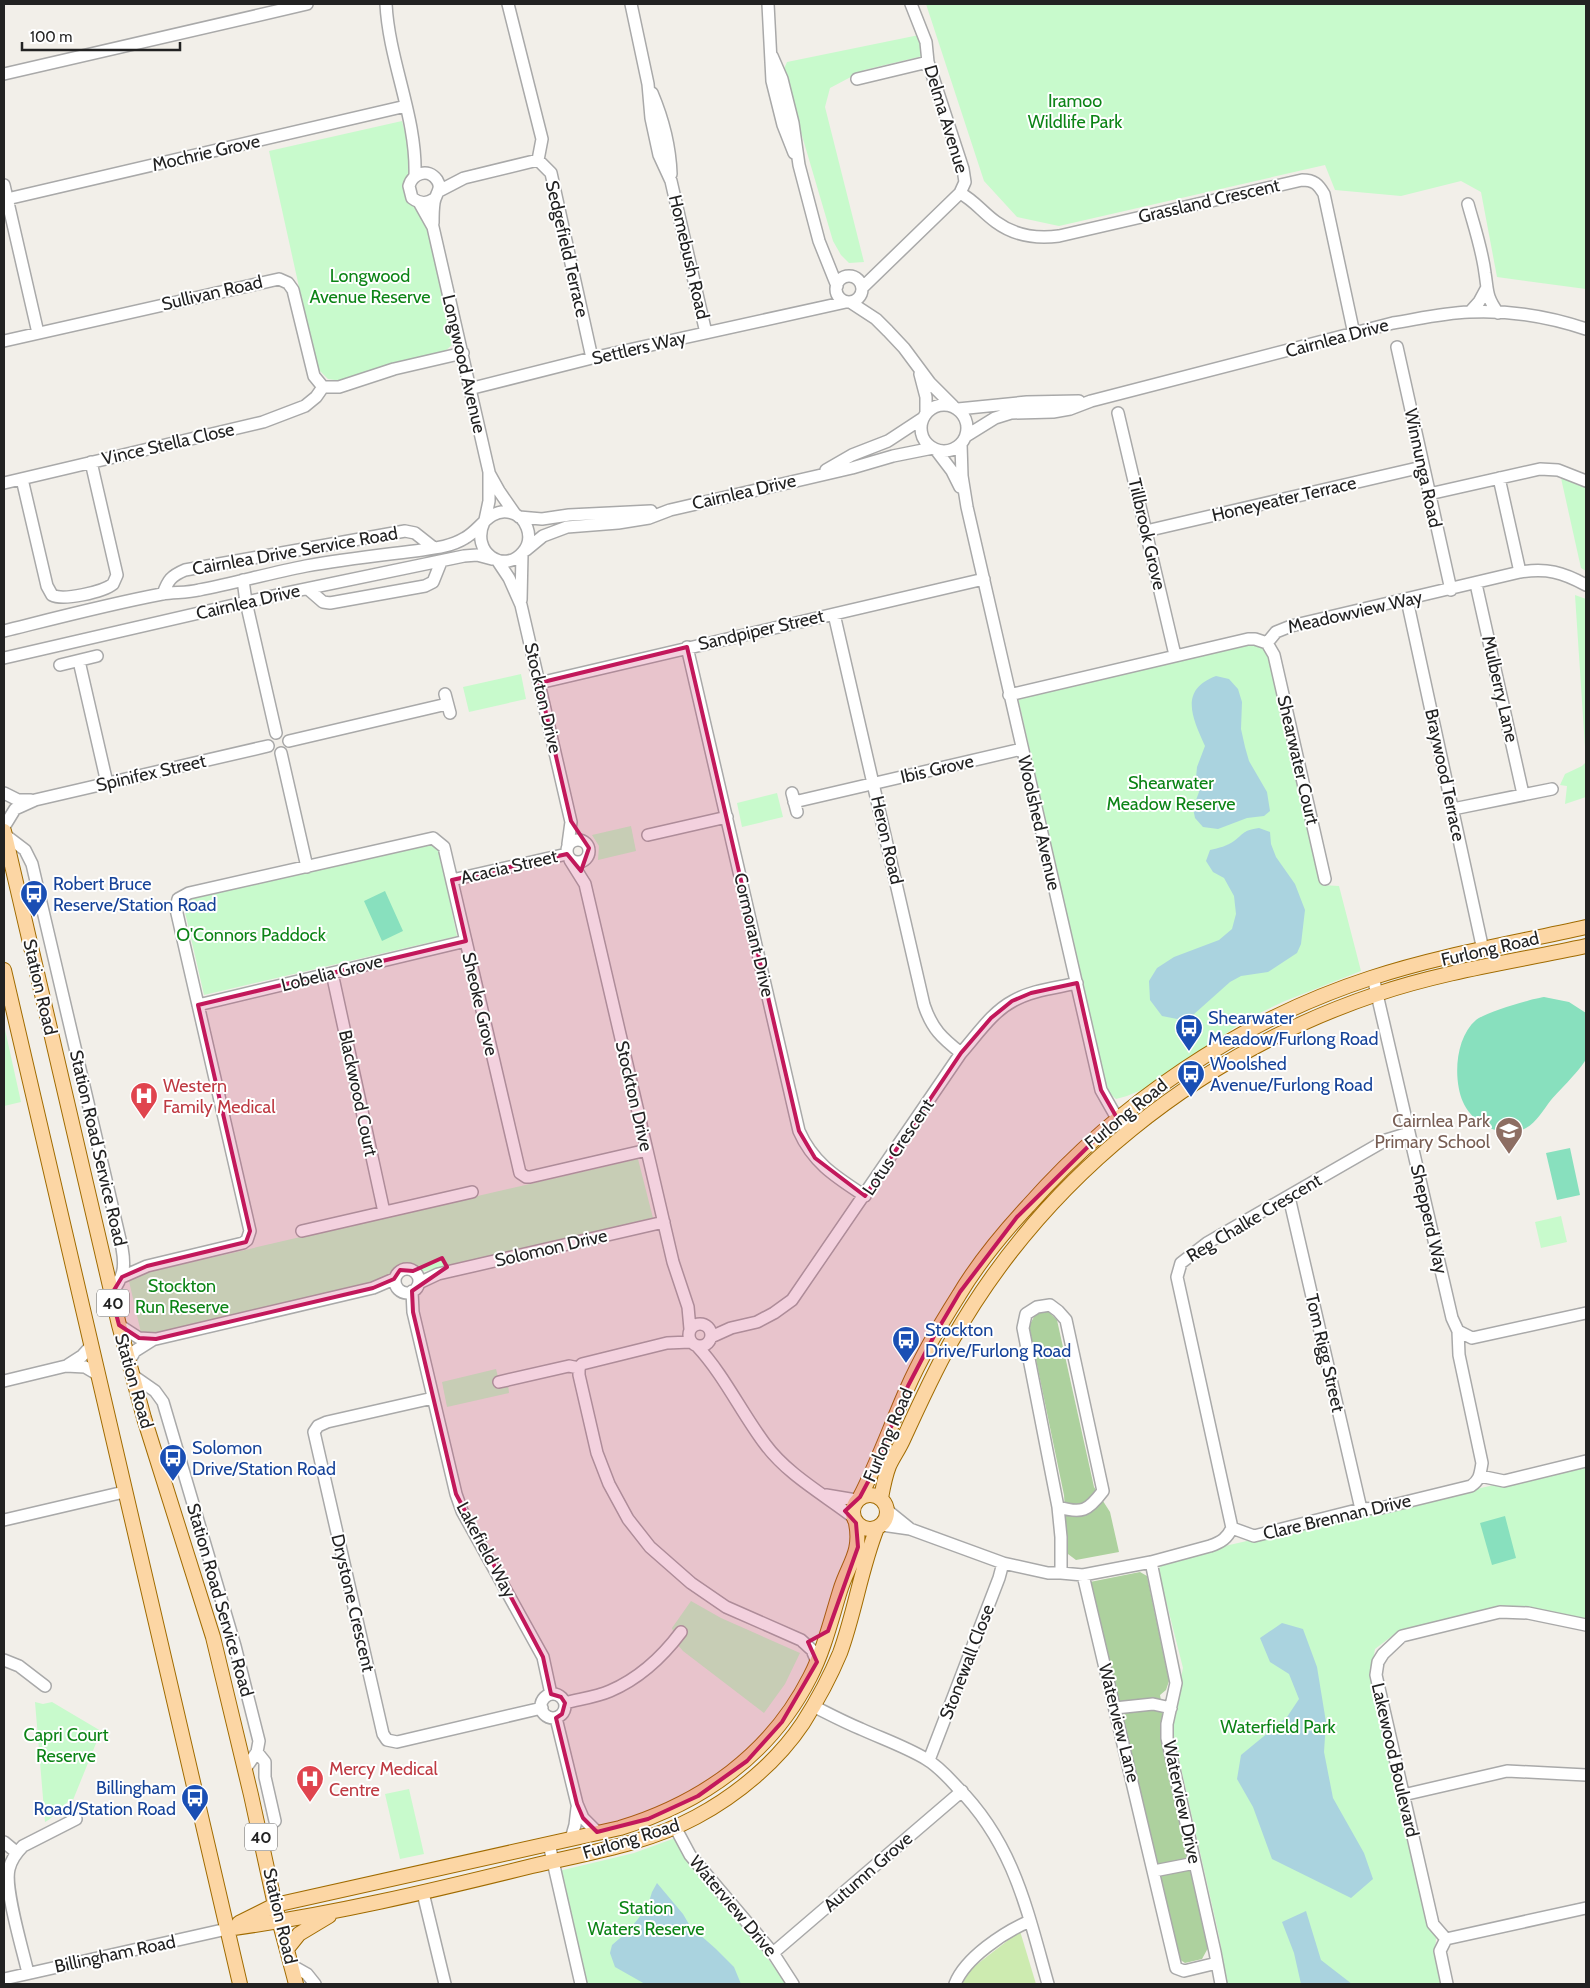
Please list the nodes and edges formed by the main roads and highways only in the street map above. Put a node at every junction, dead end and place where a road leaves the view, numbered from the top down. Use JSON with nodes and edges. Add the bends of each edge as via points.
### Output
{"nodes":[{"id":1,"x":4,"y":833,"type":"edge"},
{"id":2,"x":1586,"y":927,"type":"edge"},
{"id":3,"x":1586,"y":946,"type":"edge"},
{"id":4,"x":4,"y":970,"type":"edge"},
{"id":5,"x":881,"y":1498,"type":"junction"},
{"id":6,"x":858,"y":1499,"type":"junction"},
{"id":7,"x":855,"y":1520,"type":"junction"},
{"id":8,"x":879,"y":1526,"type":"junction"},
{"id":9,"x":798,"y":1698,"type":"junction"},
{"id":10,"x":813,"y":1706,"type":"junction"},
{"id":11,"x":275,"y":1905,"type":"junction"},
{"id":12,"x":343,"y":1910,"type":"junction"},
{"id":13,"x":280,"y":1922,"type":"junction"},
{"id":14,"x":227,"y":1929,"type":"junction"},
{"id":15,"x":287,"y":1949,"type":"junction"},
{"id":16,"x":240,"y":1984,"type":"edge"},
{"id":17,"x":296,"y":1984,"type":"edge"}],
"edges":[{"from":1,"to":11,"type":"main road","name":"Station Road","number":"40","via":[[130,1369],[213,1636]]},
{"from":2,"to":6,"type":"main road","name":"Furlong Road","via":[[1409,967],[1304,1003],[1211,1052],[1117,1118],[1049,1182],[996,1243],[960,1292],[908,1386]]},
{"from":3,"to":5,"type":"main road","name":"Furlong Road","via":[[1426,980],[1378,994],[1282,1032],[1205,1076],[1128,1131],[1039,1218],[984,1290],[936,1369],[889,1466]]},
{"from":4,"to":14,"type":"main road","name":"Station Road","number":"40"},
{"from":5,"to":6,"type":"main road","via":[[870,1494]]},
{"from":5,"to":8,"type":"main road","via":[[888,1510]]},
{"from":6,"to":7,"type":"main road","via":[[852,1511]]},
{"from":7,"to":8,"type":"main road","via":[[866,1529]]},
{"from":7,"to":9,"type":"main road","name":"Furlong Road","via":[[858,1547],[840,1589],[817,1662]]},
{"from":8,"to":10,"type":"main road","name":"Furlong Road","via":[[839,1654]]},
{"from":9,"to":10,"type":"main road"},
{"from":9,"to":11,"type":"main road","name":"Furlong Road","via":[[782,1722],[747,1760],[698,1796],[648,1819]]},
{"from":10,"to":12,"type":"main road","name":"Furlong Road","via":[[762,1769],[717,1804],[675,1827],[628,1843]]},
{"from":11,"to":13,"type":"main road","name":"Station Road","number":"40"},
{"from":11,"to":14,"type":"main road","name":"Furlong Road"},
{"from":12,"to":13,"type":"main road","name":"Furlong Road"},
{"from":12,"to":15,"type":"main road","via":[[299,1934]]},
{"from":13,"to":14,"type":"main road","name":"Furlong Road"},
{"from":13,"to":15,"type":"main road","name":"Station Road","number":"40"},
{"from":14,"to":16,"type":"main road","name":"Station Road","number":"40"},
{"from":15,"to":17,"type":"main road","name":"Station Road","number":"40"}]}
